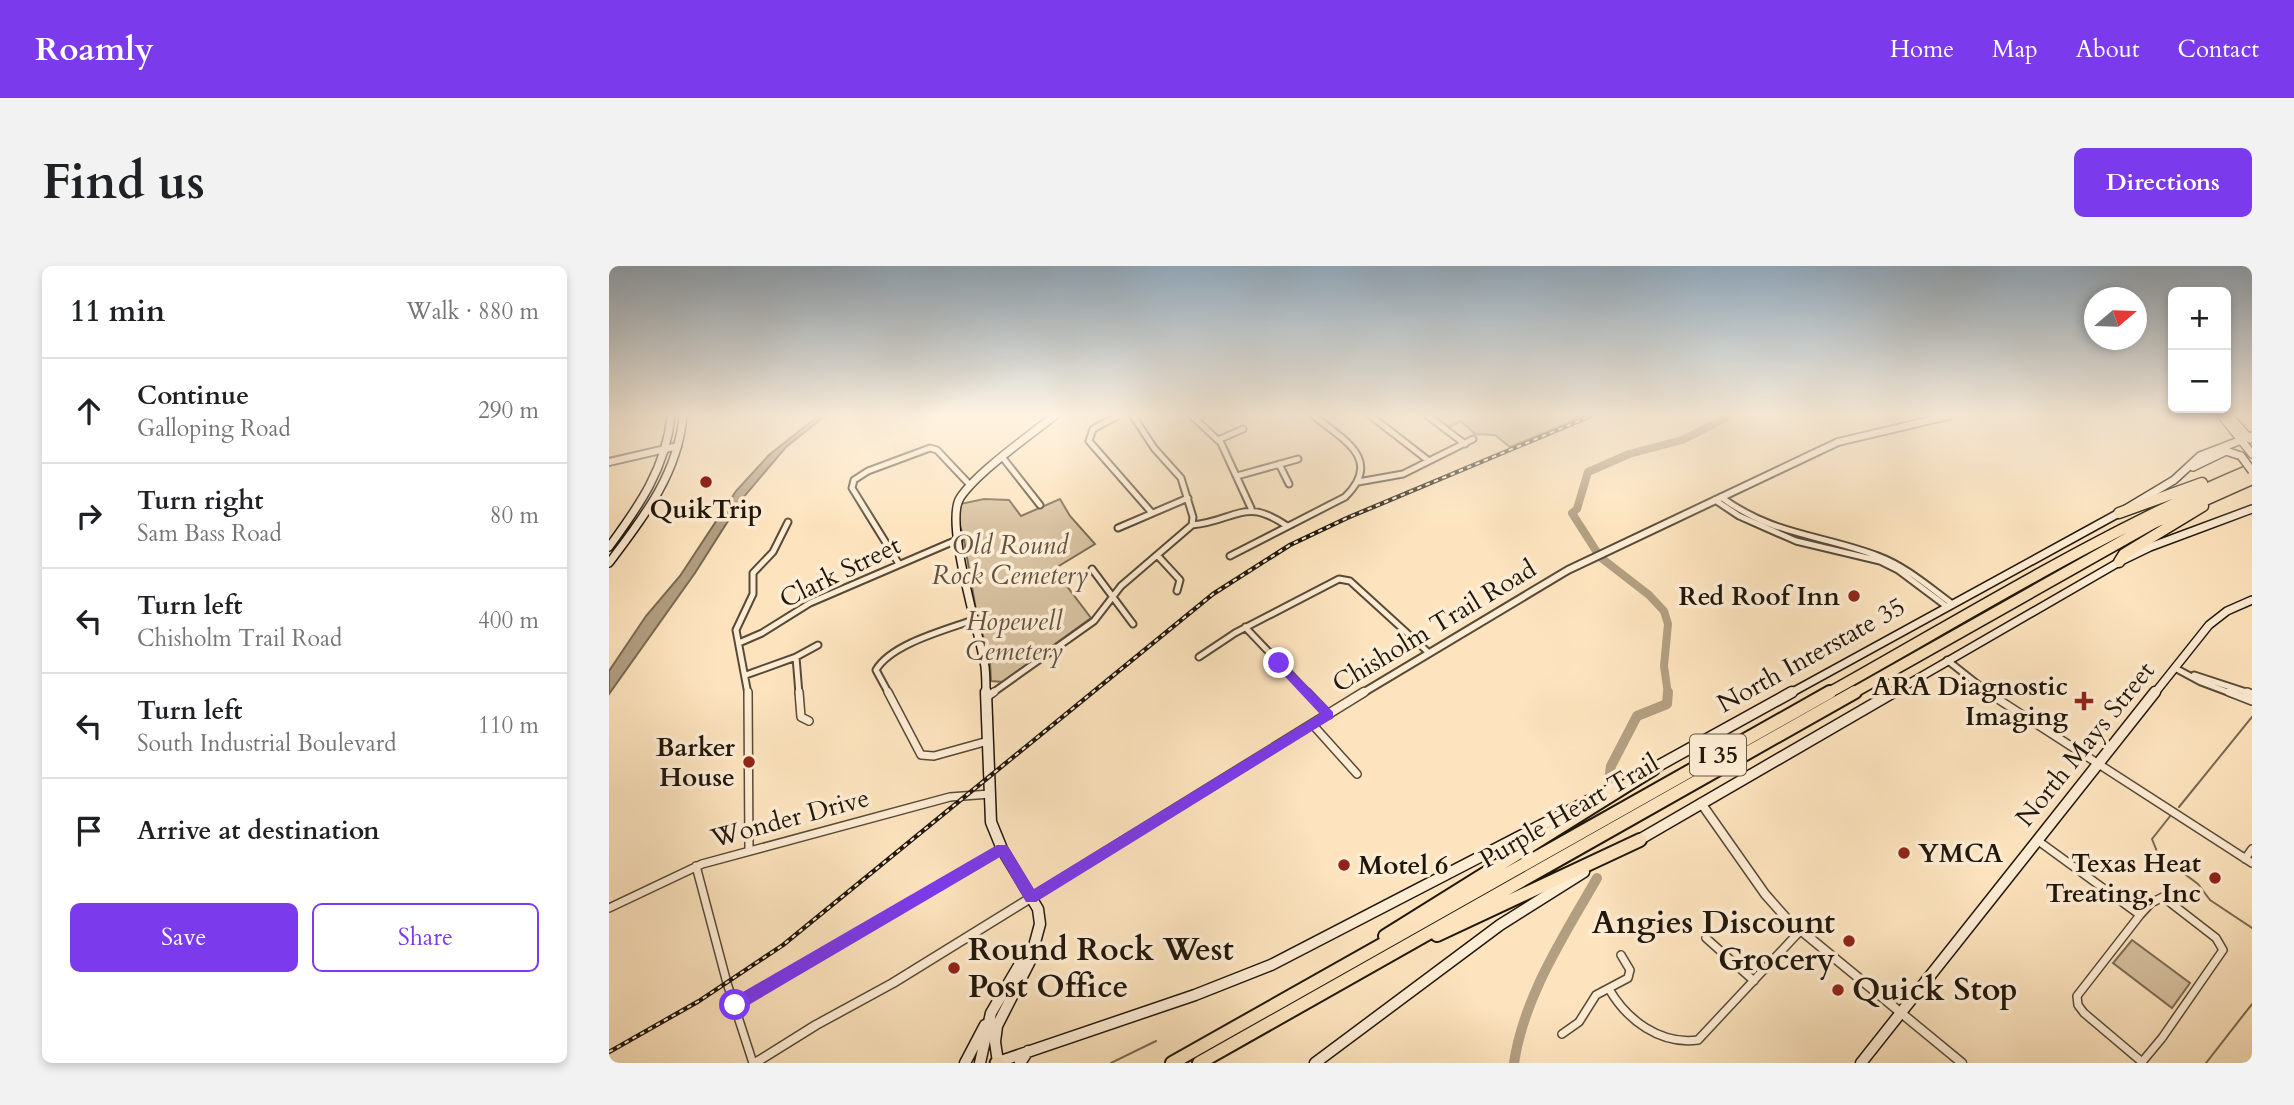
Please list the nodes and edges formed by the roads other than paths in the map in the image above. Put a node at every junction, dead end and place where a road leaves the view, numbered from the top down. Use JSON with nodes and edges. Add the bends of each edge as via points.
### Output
{"nodes":[{"id":1,"x":653,"y":453,"type":"edge"},
{"id":2,"x":664,"y":453,"type":"edge"},
{"id":3,"x":676,"y":453,"type":"edge"},
{"id":4,"x":918,"y":453,"type":"edge"},
{"id":5,"x":940,"y":453,"type":"edge"},
{"id":6,"x":1009,"y":453,"type":"edge"},
{"id":7,"x":1100,"y":453,"type":"edge"},
{"id":8,"x":1159,"y":453,"type":"edge"},
{"id":9,"x":1225,"y":453,"type":"edge"},
{"id":10,"x":1359,"y":453,"type":"edge"},
{"id":11,"x":1419,"y":453,"type":"edge"},
{"id":12,"x":1446,"y":453,"type":"edge"},
{"id":13,"x":1814,"y":453,"type":"edge"},
{"id":14,"x":2206,"y":453,"type":"edge"},
{"id":15,"x":2219,"y":453,"type":"edge"},
{"id":16,"x":2235,"y":453,"type":"edge"},
{"id":17,"x":1003,"y":458,"type":"junction"},
{"id":18,"x":1298,"y":459,"type":"dead end"},
{"id":19,"x":1429,"y":461,"type":"junction"},
{"id":20,"x":609,"y":464,"type":"edge"},
{"id":21,"x":1279,"y":464,"type":"junction"},
{"id":22,"x":2252,"y":468,"type":"edge"},
{"id":23,"x":2183,"y":472,"type":"junction"},
{"id":24,"x":1237,"y":476,"type":"junction"},
{"id":25,"x":2252,"y":481,"type":"edge"},
{"id":26,"x":1357,"y":482,"type":"junction"},
{"id":27,"x":1289,"y":484,"type":"dead end"},
{"id":28,"x":969,"y":485,"type":"junction"},
{"id":29,"x":1188,"y":498,"type":"junction"},
{"id":30,"x":1718,"y":499,"type":"junction"},
{"id":31,"x":1040,"y":505,"type":"dead end"},
{"id":32,"x":1251,"y":508,"type":"junction"},
{"id":33,"x":2252,"y":509,"type":"edge"},
{"id":34,"x":1152,"y":513,"type":"junction"},
{"id":35,"x":2119,"y":513,"type":"junction"},
{"id":36,"x":788,"y":522,"type":"dead end"},
{"id":37,"x":1192,"y":525,"type":"junction"},
{"id":38,"x":1287,"y":526,"type":"junction"},
{"id":39,"x":1118,"y":528,"type":"dead end"},
{"id":40,"x":959,"y":539,"type":"junction"},
{"id":41,"x":609,"y":547,"type":"edge"},
{"id":42,"x":1157,"y":555,"type":"junction"},
{"id":43,"x":1230,"y":556,"type":"dead end"},
{"id":44,"x":2119,"y":562,"type":"junction"},
{"id":45,"x":609,"y":563,"type":"edge"},
{"id":46,"x":899,"y":564,"type":"junction"},
{"id":47,"x":1092,"y":569,"type":"dead end"},
{"id":48,"x":1177,"y":591,"type":"dead end"},
{"id":49,"x":1112,"y":595,"type":"junction"},
{"id":50,"x":2252,"y":600,"type":"edge"},
{"id":51,"x":1949,"y":605,"type":"junction"},
{"id":52,"x":973,"y":620,"type":"junction"},
{"id":53,"x":1133,"y":624,"type":"dead end"},
{"id":54,"x":1245,"y":627,"type":"junction"},
{"id":55,"x":739,"y":643,"type":"junction"},
{"id":56,"x":818,"y":645,"type":"dead end"},
{"id":57,"x":1429,"y":653,"type":"junction"},
{"id":58,"x":796,"y":657,"type":"junction"},
{"id":59,"x":1199,"y":657,"type":"dead end"},
{"id":60,"x":1947,"y":660,"type":"junction"},
{"id":61,"x":2175,"y":668,"type":"junction"},
{"id":62,"x":747,"y":675,"type":"junction"},
{"id":63,"x":2252,"y":694,"type":"edge"},
{"id":64,"x":987,"y":697,"type":"junction"},
{"id":65,"x":2252,"y":701,"type":"edge"},
{"id":66,"x":1328,"y":715,"type":"junction"},
{"id":67,"x":809,"y":721,"type":"dead end"},
{"id":68,"x":1313,"y":725,"type":"junction"},
{"id":69,"x":988,"y":741,"type":"junction"},
{"id":70,"x":2098,"y":763,"type":"junction"},
{"id":71,"x":1653,"y":769,"type":"junction"},
{"id":72,"x":1357,"y":774,"type":"dead end"},
{"id":73,"x":990,"y":794,"type":"junction"},
{"id":74,"x":1701,"y":803,"type":"junction"},
{"id":75,"x":1640,"y":840,"type":"junction"},
{"id":76,"x":2037,"y":840,"type":"junction"},
{"id":77,"x":1002,"y":849,"type":"junction"},
{"id":78,"x":2252,"y":849,"type":"edge"},
{"id":79,"x":749,"y":851,"type":"junction"},
{"id":80,"x":2249,"y":861,"type":"edge"},
{"id":81,"x":696,"y":866,"type":"junction"},
{"id":82,"x":1031,"y":898,"type":"junction"},
{"id":83,"x":609,"y":908,"type":"edge"},
{"id":84,"x":2140,"y":915,"type":"junction"},
{"id":85,"x":1800,"y":932,"type":"junction"},
{"id":86,"x":1706,"y":938,"type":"dead end"},
{"id":87,"x":1621,"y":955,"type":"dead end"},
{"id":88,"x":1755,"y":981,"type":"junction"},
{"id":89,"x":1609,"y":989,"type":"junction"},
{"id":90,"x":735,"y":1005,"type":"junction"},
{"id":91,"x":1901,"y":1013,"type":"junction"},
{"id":92,"x":995,"y":1016,"type":"junction"},
{"id":93,"x":1264,"y":1026,"type":"junction"},
{"id":94,"x":1562,"y":1034,"type":"dead end"},
{"id":95,"x":1204,"y":1045,"type":"junction"},
{"id":96,"x":1028,"y":1051,"type":"junction"},
{"id":97,"x":2141,"y":1062,"type":"edge"},
{"id":98,"x":754,"y":1063,"type":"edge"},
{"id":99,"x":965,"y":1063,"type":"edge"},
{"id":100,"x":979,"y":1063,"type":"edge"},
{"id":101,"x":998,"y":1063,"type":"edge"},
{"id":102,"x":1020,"y":1063,"type":"edge"},
{"id":103,"x":1172,"y":1063,"type":"edge"},
{"id":104,"x":1199,"y":1063,"type":"edge"},
{"id":105,"x":1315,"y":1063,"type":"edge"},
{"id":106,"x":1861,"y":1063,"type":"edge"},
{"id":107,"x":1962,"y":1063,"type":"edge"}],
"edges":[{"from":1,"to":20,"type":"street"},
{"from":2,"to":41,"type":"main road","via":[[642,501]]},
{"from":3,"to":45,"type":"main road","via":[[652,503]]},
{"from":4,"to":46,"type":"street","via":[[853,480],[852,488]]},
{"from":5,"to":28,"type":"street"},
{"from":6,"to":17,"type":"main road"},
{"from":7,"to":34,"type":"street"},
{"from":8,"to":29,"type":"street","via":[[1179,474]]},
{"from":9,"to":24,"type":"street"},
{"from":10,"to":26,"type":"street","via":[[1362,463]]},
{"from":11,"to":19,"type":"street"},
{"from":12,"to":19,"type":"street"},
{"from":13,"to":30,"type":"street","name":"Chisholm Trail Road"},
{"from":14,"to":23,"type":"main road","name":"North Interstate 35"},
{"from":15,"to":23,"type":"main road","bridge":true},
{"from":16,"to":22,"type":"main road","bridge":true},
{"from":17,"to":28,"type":"main road"},
{"from":17,"to":31,"type":"street"},
{"from":18,"to":21,"type":"street"},
{"from":19,"to":26,"type":"street","via":[[1390,480]]},
{"from":21,"to":24,"type":"street"},
{"from":21,"to":27,"type":"street"},
{"from":22,"to":35,"type":"highway"},
{"from":22,"to":95,"type":"highway","name":"Purple Heart Trail","number":"I 35","via":[[2115,532]]},
{"from":23,"to":35,"type":"main road","name":"North Interstate 35"},
{"from":24,"to":32,"type":"street"},
{"from":25,"to":44,"type":"highway","via":[[2205,504],[2124,554]]},
{"from":25,"to":93,"type":"highway","name":"Purple Heart Trail","number":"I 35","via":[[2154,523]]},
{"from":26,"to":38,"type":"street","via":[[1345,497]]},
{"from":28,"to":40,"type":"main road","via":[[955,508]]},
{"from":29,"to":34,"type":"street"},
{"from":29,"to":37,"type":"street"},
{"from":30,"to":51,"type":"street","via":[[1739,516],[1796,541],[1880,561]]},
{"from":30,"to":57,"type":"street","name":"Chisholm Trail Road","via":[[1568,570]]},
{"from":32,"to":37,"type":"street","via":[[1211,524]]},
{"from":32,"to":38,"type":"street","via":[[1268,512]]},
{"from":33,"to":44,"type":"main road"},
{"from":34,"to":39,"type":"street"},
{"from":35,"to":51,"type":"main road","name":"North Interstate 35"},
{"from":36,"to":55,"type":"street","via":[[771,555],[753,573],[753,594],[737,626]]},
{"from":37,"to":42,"type":"street"},
{"from":38,"to":43,"type":"street"},
{"from":40,"to":46,"type":"street","name":"Clark Street"},
{"from":40,"to":52,"type":"main road"},
{"from":42,"to":48,"type":"street","via":[[1180,580]]},
{"from":42,"to":49,"type":"street"},
{"from":44,"to":60,"type":"main road"},
{"from":46,"to":55,"type":"street","name":"Clark Street","via":[[810,603]]},
{"from":47,"to":49,"type":"street"},
{"from":49,"to":53,"type":"street"},
{"from":49,"to":64,"type":"street","via":[[1084,629]]},
{"from":50,"to":61,"type":"main road","name":"North Mays Street","via":[[2214,620]]},
{"from":51,"to":71,"type":"main road","name":"North Interstate 35"},
{"from":52,"to":64,"type":"main road"},
{"from":52,"to":69,"type":"street","via":[[889,655],[879,661],[876,670],[921,755],[934,756]]},
{"from":54,"to":57,"type":"street","via":[[1332,580],[1343,579]]},
{"from":54,"to":59,"type":"street"},
{"from":54,"to":66,"type":"street"},
{"from":55,"to":62,"type":"street"},
{"from":56,"to":58,"type":"street"},
{"from":57,"to":66,"type":"street","name":"Chisholm Trail Road"},
{"from":58,"to":62,"type":"street"},
{"from":58,"to":67,"type":"street","via":[[799,710]]},
{"from":60,"to":70,"type":"street","via":[[2002,704]]},
{"from":60,"to":74,"type":"main road"},
{"from":61,"to":63,"type":"street"},
{"from":61,"to":65,"type":"street"},
{"from":61,"to":70,"type":"main road","name":"North Mays Street"},
{"from":62,"to":79,"type":"street"},
{"from":64,"to":69,"type":"main road"},
{"from":66,"to":68,"type":"street","name":"Chisholm Trail Road"},
{"from":68,"to":72,"type":"street"},
{"from":68,"to":82,"type":"street","name":"Chisholm Trail Road"},
{"from":69,"to":73,"type":"main road"},
{"from":70,"to":76,"type":"main road","name":"North Mays Street"},
{"from":70,"to":80,"type":"street"},
{"from":71,"to":95,"type":"highway"},
{"from":71,"to":96,"type":"main road","name":"North Interstate 35","via":[[1304,950],[1195,995]]},
{"from":73,"to":77,"type":"main road","via":[[991,822]]},
{"from":73,"to":79,"type":"street","name":"Wonder Drive","via":[[950,797]]},
{"from":74,"to":75,"type":"main road"},
{"from":74,"to":85,"type":"street","via":[[1765,894]]},
{"from":75,"to":93,"type":"highway","via":[[1478,914]]},
{"from":75,"to":105,"type":"main road","via":[[1500,925]]},
{"from":76,"to":84,"type":"street"},
{"from":76,"to":91,"type":"main road","name":"North Mays Street"},
{"from":77,"to":82,"type":"main road"},
{"from":77,"to":90,"type":"street"},
{"from":78,"to":80,"type":"street"},
{"from":79,"to":81,"type":"street","name":"Wonder Drive"},
{"from":81,"to":83,"type":"street","name":"Wonder Drive"},
{"from":81,"to":90,"type":"street"},
{"from":82,"to":92,"type":"main road","via":[[1040,924],[1030,961]]},
{"from":82,"to":98,"type":"street","name":"Chisholm Trail Road"},
{"from":84,"to":97,"type":"street","via":[[2076,1000],[2084,1013]]},
{"from":84,"to":97,"type":"street","via":[[2163,897],[2216,938],[2223,950]]},
{"from":85,"to":88,"type":"street"},
{"from":85,"to":91,"type":"street"},
{"from":86,"to":88,"type":"street"},
{"from":87,"to":89,"type":"street","via":[[1630,974]]},
{"from":88,"to":89,"type":"street","via":[[1704,1036],[1691,1042],[1636,1022]]},
{"from":89,"to":94,"type":"street","via":[[1596,995],[1579,1022]]},
{"from":90,"to":98,"type":"street"},
{"from":91,"to":106,"type":"main road","name":"North Mays Street"},
{"from":91,"to":107,"type":"street"},
{"from":92,"to":99,"type":"main road"},
{"from":92,"to":100,"type":"main road"},
{"from":92,"to":101,"type":"main road"},
{"from":93,"to":104,"type":"highway","name":"Purple Heart Trail","number":"I 35"},
{"from":95,"to":103,"type":"highway","name":"Purple Heart Trail","number":"I 35"},
{"from":96,"to":101,"type":"main road","name":"North Interstate 35"},
{"from":96,"to":102,"type":"main road"}]}
